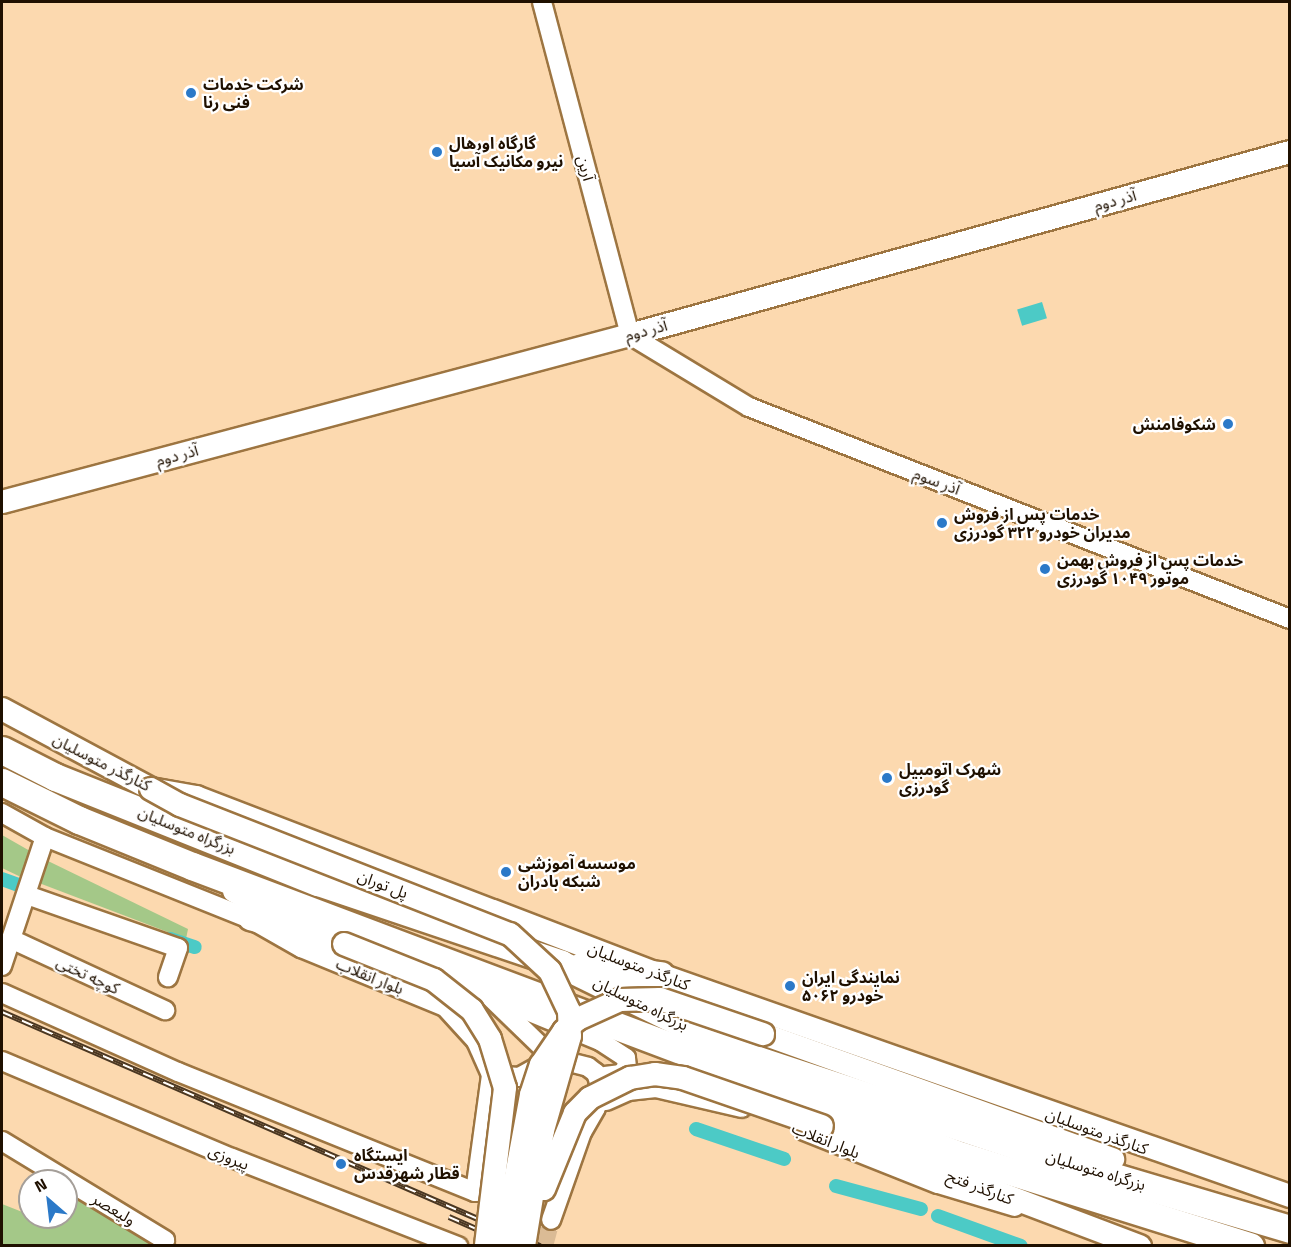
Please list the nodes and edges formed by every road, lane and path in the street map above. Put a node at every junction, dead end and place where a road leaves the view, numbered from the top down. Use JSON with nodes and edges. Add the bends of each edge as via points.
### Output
{"nodes":[{"id":1,"x":542,"y":2,"type":"edge"},
{"id":2,"x":1290,"y":152,"type":"edge"},
{"id":3,"x":630,"y":334,"type":"junction"},
{"id":4,"x":2,"y":502,"type":"edge"},
{"id":5,"x":1290,"y":619,"type":"edge"},
{"id":6,"x":2,"y":709,"type":"edge"},
{"id":7,"x":2,"y":738,"type":"edge"},
{"id":8,"x":2,"y":750,"type":"edge"},
{"id":9,"x":55,"y":777,"type":"junction"},
{"id":10,"x":2,"y":782,"type":"edge"},
{"id":11,"x":151,"y":789,"type":"junction"},
{"id":12,"x":2,"y":813,"type":"edge"},
{"id":13,"x":45,"y":837,"type":"junction"},
{"id":14,"x":192,"y":866,"type":"junction"},
{"id":15,"x":27,"y":895,"type":"junction"},
{"id":16,"x":250,"y":919,"type":"junction"},
{"id":17,"x":299,"y":929,"type":"junction"},
{"id":18,"x":9,"y":931,"type":"edge"},
{"id":19,"x":430,"y":953,"type":"junction"},
{"id":20,"x":561,"y":964,"type":"junction"},
{"id":21,"x":2,"y":966,"type":"edge"},
{"id":22,"x":660,"y":975,"type":"junction"},
{"id":23,"x":168,"y":977,"type":"dead end"},
{"id":24,"x":2,"y":993,"type":"edge"},
{"id":25,"x":488,"y":995,"type":"junction"},
{"id":26,"x":165,"y":1010,"type":"dead end"},
{"id":27,"x":553,"y":1058,"type":"junction"},
{"id":28,"x":2,"y":1061,"type":"edge"},
{"id":29,"x":596,"y":1073,"type":"junction"},
{"id":30,"x":491,"y":1075,"type":"junction"},
{"id":31,"x":596,"y":1108,"type":"junction"},
{"id":32,"x":822,"y":1126,"type":"joint"},
{"id":33,"x":2,"y":1141,"type":"edge"},
{"id":34,"x":1113,"y":1159,"type":"joint"},
{"id":35,"x":475,"y":1192,"type":"junction"},
{"id":36,"x":1079,"y":1194,"type":"junction"},
{"id":37,"x":1290,"y":1196,"type":"edge"},
{"id":38,"x":1290,"y":1214,"type":"edge"},
{"id":39,"x":1055,"y":1216,"type":"junction"},
{"id":40,"x":554,"y":1222,"type":"tunnel mouth"},
{"id":41,"x":1290,"y":1229,"type":"edge"},
{"id":42,"x":526,"y":1239,"type":"edge"},
{"id":43,"x":165,"y":1240,"type":"dead end"},
{"id":44,"x":458,"y":1245,"type":"edge"},
{"id":45,"x":486,"y":1245,"type":"edge"},
{"id":46,"x":502,"y":1245,"type":"edge"},
{"id":47,"x":1140,"y":1245,"type":"edge"},
{"id":48,"x":1188,"y":1245,"type":"edge"},
{"id":49,"x":1250,"y":1245,"type":"edge"}],
"edges":[{"from":1,"to":3,"type":"street","name":"آرین"},
{"from":2,"to":3,"type":"main road","name":"آذر دوم"},
{"from":3,"to":4,"type":"main road","name":"آذر دوم"},
{"from":3,"to":5,"type":"street","name":"آذر سوم","via":[[749,407]]},
{"from":6,"to":11,"type":"main road","name":"کنارگذر متوسلیان"},
{"from":7,"to":9,"type":"highway"},
{"from":8,"to":9,"type":"highway","name":"بزرگراه متوسلیان"},
{"from":9,"to":20,"type":"highway","name":"بزرگراه متوسلیان","via":[[318,882]]},
{"from":10,"to":14,"type":"highway","name":"بزرگراه متوسلیان","via":[[79,820]]},
{"from":11,"to":22,"type":"main road","name":"کنارگذر متوسلیان","via":[[196,797]]},
{"from":11,"to":42,"type":"main road","name":"پل توران","bridge":true,"via":[[180,805],[510,934],[550,970],[569,1011],[570,1036],[543,1130]]},
{"from":12,"to":13,"type":"street","name":"بلوار انقلاب"},
{"from":13,"to":15,"type":"street"},
{"from":13,"to":16,"type":"street","name":"بلوار انقلاب"},
{"from":14,"to":17,"type":"main road"},
{"from":14,"to":19,"type":"highway","name":"بزرگراه متوسلیان"},
{"from":15,"to":18,"type":"street"},
{"from":15,"to":23,"type":"street","via":[[178,948]]},
{"from":16,"to":17,"type":"main road"},
{"from":16,"to":30,"type":"street","name":"بلوار انقلاب","via":[[301,948],[446,1007],[476,1041]]},
{"from":17,"to":45,"type":"main road","bridge":true,"via":[[434,981],[472,1010],[490,1039],[505,1088]]},
{"from":18,"to":21,"type":"street"},
{"from":18,"to":26,"type":"street","name":"کوچه تختی"},
{"from":19,"to":25,"type":"street"},
{"from":19,"to":36,"type":"highway","name":"بزرگراه متوسلیان","via":[[962,1156]]},
{"from":20,"to":22,"type":"highway"},
{"from":20,"to":41,"type":"highway","name":"بزرگراه متوسلیان","via":[[755,1059],[1091,1170]]},
{"from":22,"to":37,"type":"main road","name":"کنارگذر متوسلیان"},
{"from":24,"to":35,"type":"street","via":[[178,1072]]},
{"from":25,"to":27,"type":"street"},
{"from":25,"to":29,"type":"street","via":[[600,1041],[626,1058],[627,1067],[621,1074],[610,1077]]},
{"from":27,"to":29,"type":"street"},
{"from":27,"to":30,"type":"street","via":[[519,1077]]},
{"from":27,"to":35,"type":"street","via":[[504,1203]]},
{"from":28,"to":44,"type":"street","name":"پیروزی","via":[[232,1158]]},
{"from":29,"to":31,"type":"street"},
{"from":30,"to":35,"type":"street"},
{"from":31,"to":39,"type":"street","name":"بلوار انقلاب","via":[[640,1089],[683,1094],[754,1111],[990,1202]]},
{"from":31,"to":40,"type":"street"},
{"from":32,"to":39,"type":"main road","name":"کنارگذر فتح"},
{"from":32,"to":42,"type":"main road","name":"پل توران","bridge":true,"via":[[683,1078],[655,1074],[630,1078],[590,1098],[575,1113]]},
{"from":33,"to":43,"type":"street","name":"ولیعصر"},
{"from":34,"to":38,"type":"highway"},
{"from":34,"to":46,"type":"main road","bridge":true,"via":[[660,999],[620,1000],[578,1019],[564,1031],[541,1065],[531,1095]]},
{"from":36,"to":48,"type":"highway"},
{"from":36,"to":49,"type":"highway","name":"بزرگراه متوسلیان"},
{"from":39,"to":47,"type":"main road","name":"کنارگذر فتح"}]}
